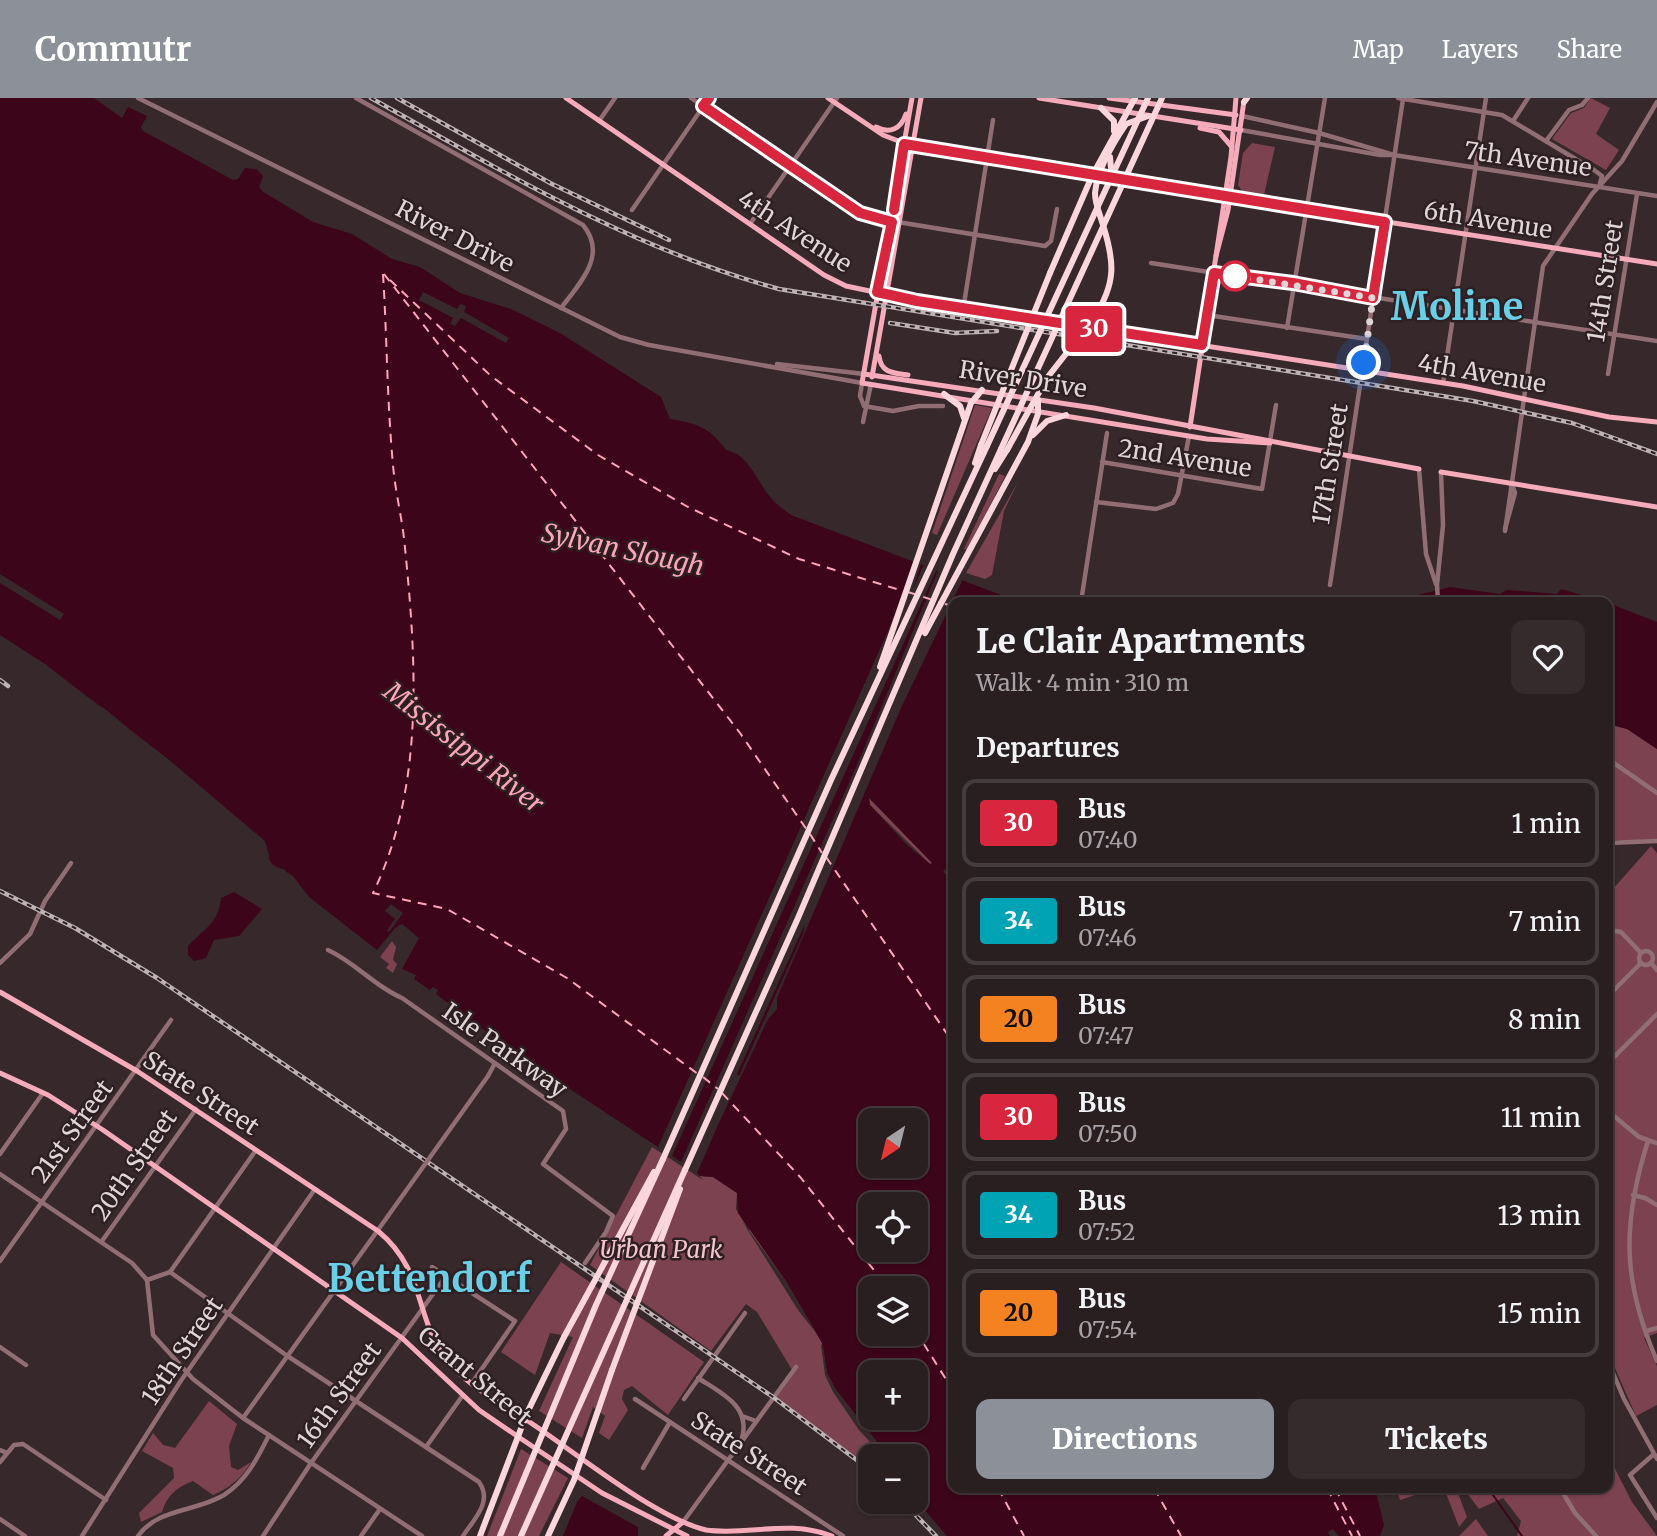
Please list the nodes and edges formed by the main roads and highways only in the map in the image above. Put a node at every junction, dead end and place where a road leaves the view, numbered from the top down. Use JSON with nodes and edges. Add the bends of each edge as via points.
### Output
{"nodes":[{"id":1,"x":566,"y":98,"type":"edge"},
{"id":2,"x":828,"y":98,"type":"edge"},
{"id":3,"x":912,"y":98,"type":"edge"},
{"id":4,"x":921,"y":98,"type":"edge"},
{"id":5,"x":1040,"y":98,"type":"edge"},
{"id":6,"x":1109,"y":98,"type":"edge"},
{"id":7,"x":1148,"y":98,"type":"edge"},
{"id":8,"x":1162,"y":98,"type":"edge"},
{"id":9,"x":1236,"y":98,"type":"edge"},
{"id":10,"x":1052,"y":99,"type":"edge"},
{"id":11,"x":1134,"y":99,"type":"edge"},
{"id":12,"x":1245,"y":99,"type":"edge"},
{"id":13,"x":836,"y":100,"type":"edge"},
{"id":14,"x":1101,"y":108,"type":"junction"},
{"id":15,"x":1126,"y":112,"type":"junction"},
{"id":16,"x":1234,"y":114,"type":"junction"},
{"id":17,"x":1148,"y":116,"type":"junction"},
{"id":18,"x":1242,"y":116,"type":"junction"},
{"id":19,"x":856,"y":117,"type":"junction"},
{"id":20,"x":1192,"y":122,"type":"junction"},
{"id":21,"x":1233,"y":129,"type":"junction"},
{"id":22,"x":1241,"y":130,"type":"junction"},
{"id":23,"x":1113,"y":135,"type":"junction"},
{"id":24,"x":904,"y":144,"type":"junction"},
{"id":25,"x":911,"y":146,"type":"junction"},
{"id":26,"x":1232,"y":147,"type":"junction"},
{"id":27,"x":1110,"y":152,"type":"junction"},
{"id":28,"x":1095,"y":176,"type":"junction"},
{"id":29,"x":1119,"y":180,"type":"junction"},
{"id":30,"x":1227,"y":197,"type":"junction"},
{"id":31,"x":1657,"y":264,"type":"edge"},
{"id":32,"x":877,"y":292,"type":"junction"},
{"id":33,"x":887,"y":294,"type":"junction"},
{"id":34,"x":879,"y":342,"type":"junction"},
{"id":35,"x":1202,"y":345,"type":"junction"},
{"id":36,"x":864,"y":374,"type":"junction"},
{"id":37,"x":873,"y":374,"type":"junction"},
{"id":38,"x":937,"y":383,"type":"junction"},
{"id":39,"x":871,"y":384,"type":"junction"},
{"id":40,"x":982,"y":390,"type":"junction"},
{"id":41,"x":944,"y":394,"type":"junction"},
{"id":42,"x":973,"y":399,"type":"junction"},
{"id":43,"x":1038,"y":400,"type":"junction"},
{"id":44,"x":1039,"y":410,"type":"junction"},
{"id":45,"x":1066,"y":415,"type":"junction"},
{"id":46,"x":1657,"y":422,"type":"edge"},
{"id":47,"x":964,"y":423,"type":"junction"},
{"id":48,"x":1190,"y":427,"type":"junction"},
{"id":49,"x":1189,"y":436,"type":"junction"},
{"id":50,"x":1028,"y":442,"type":"junction"},
{"id":51,"x":1270,"y":443,"type":"junction"},
{"id":52,"x":984,"y":446,"type":"junction"},
{"id":53,"x":1004,"y":450,"type":"junction"},
{"id":54,"x":1419,"y":469,"type":"road end"},
{"id":55,"x":1441,"y":472,"type":"road end"},
{"id":56,"x":1657,"y":507,"type":"edge"},
{"id":57,"x":910,"y":659,"type":"junction"},
{"id":58,"x":873,"y":689,"type":"junction"},
{"id":59,"x":0,"y":992,"type":"edge"},
{"id":60,"x":0,"y":1073,"type":"edge"},
{"id":61,"x":663,"y":1159,"type":"junction"},
{"id":62,"x":685,"y":1170,"type":"junction"},
{"id":63,"x":423,"y":1308,"type":"joint"},
{"id":64,"x":525,"y":1419,"type":"junction"},
{"id":65,"x":520,"y":1438,"type":"junction"},
{"id":66,"x":582,"y":1457,"type":"junction"},
{"id":67,"x":576,"y":1475,"type":"junction"},
{"id":68,"x":683,"y":1521,"type":"junction"},
{"id":69,"x":675,"y":1529,"type":"junction"},
{"id":70,"x":760,"y":1533,"type":"edge"},
{"id":71,"x":480,"y":1536,"type":"edge"},
{"id":72,"x":500,"y":1536,"type":"edge"},
{"id":73,"x":522,"y":1536,"type":"edge"},
{"id":74,"x":548,"y":1536,"type":"edge"},
{"id":75,"x":666,"y":1536,"type":"edge"},
{"id":76,"x":687,"y":1536,"type":"edge"},
{"id":77,"x":832,"y":1536,"type":"edge"}],
"edges":[{"from":1,"to":32,"type":"main road","name":"4th Avenue","via":[[837,283]]},
{"from":2,"to":13,"type":"main road","name":"6th Avenue"},
{"from":3,"to":19,"type":"main road","via":[[901,124],[894,129],[880,130]]},
{"from":3,"to":24,"type":"main road"},
{"from":4,"to":25,"type":"main road"},
{"from":5,"to":10,"type":"main road","name":"7th Avenue"},
{"from":6,"to":11,"type":"main road","name":"7th Avenue"},
{"from":7,"to":52,"type":"highway","bridge":true},
{"from":8,"to":53,"type":"highway","bridge":true},
{"from":9,"to":16,"type":"main road"},
{"from":10,"to":14,"type":"main road","name":"7th Avenue"},
{"from":11,"to":15,"type":"highway"},
{"from":11,"to":16,"type":"main road","name":"7th Avenue"},
{"from":12,"to":18,"type":"main road"},
{"from":13,"to":19,"type":"main road","name":"6th Avenue"},
{"from":14,"to":15,"type":"main road","name":"7th Avenue"},
{"from":14,"to":23,"type":"highway","via":[[1114,121]]},
{"from":15,"to":17,"type":"main road","name":"7th Avenue"},
{"from":15,"to":23,"type":"highway"},
{"from":16,"to":18,"type":"main road","name":"7th Avenue"},
{"from":16,"to":21,"type":"main road"},
{"from":17,"to":20,"type":"main road","name":"7th Avenue"},
{"from":17,"to":27,"type":"highway","via":[[1126,124]]},
{"from":18,"to":22,"type":"main road"},
{"from":19,"to":24,"type":"main road","name":"6th Avenue"},
{"from":20,"to":21,"type":"main road","name":"7th Avenue"},
{"from":20,"to":26,"type":"main road","via":[[1219,132]]},
{"from":21,"to":22,"type":"main road","name":"7th Avenue"},
{"from":21,"to":26,"type":"main road"},
{"from":22,"to":30,"type":"main road"},
{"from":23,"to":28,"type":"highway"},
{"from":24,"to":25,"type":"main road","name":"6th Avenue"},
{"from":24,"to":32,"type":"main road"},
{"from":25,"to":28,"type":"main road","name":"6th Avenue"},
{"from":25,"to":33,"type":"main road"},
{"from":26,"to":30,"type":"main road"},
{"from":27,"to":28,"type":"highway"},
{"from":27,"to":29,"type":"highway","via":[[1111,168]]},
{"from":28,"to":29,"type":"main road","name":"6th Avenue"},
{"from":28,"to":52,"type":"highway","bridge":true,"via":[[1050,273]]},
{"from":28,"to":53,"type":"highway","bridge":true,"via":[[1095,201],[1110,246],[1110,290]]},
{"from":29,"to":30,"type":"main road","name":"6th Avenue"},
{"from":30,"to":31,"type":"main road","name":"6th Avenue"},
{"from":30,"to":35,"type":"main road"},
{"from":32,"to":33,"type":"main road","name":"4th Avenue"},
{"from":32,"to":36,"type":"main road"},
{"from":33,"to":34,"type":"main road"},
{"from":33,"to":35,"type":"main road","name":"4th Avenue"},
{"from":34,"to":37,"type":"main road"},
{"from":34,"to":38,"type":"main road","via":[[880,362],[887,372]]},
{"from":35,"to":46,"type":"main road","name":"4th Avenue"},
{"from":35,"to":48,"type":"main road"},
{"from":36,"to":37,"type":"main road","name":"River Drive"},
{"from":36,"to":39,"type":"main road","name":"River Drive","via":[[862,383]]},
{"from":37,"to":38,"type":"main road","name":"River Drive"},
{"from":37,"to":39,"type":"main road"},
{"from":38,"to":40,"type":"main road","name":"River Drive"},
{"from":39,"to":41,"type":"main road","name":"River Drive"},
{"from":40,"to":42,"type":"highway"},
{"from":40,"to":43,"type":"main road","name":"River Drive"},
{"from":41,"to":42,"type":"main road","name":"River Drive"},
{"from":41,"to":47,"type":"highway","via":[[960,406]]},
{"from":42,"to":44,"type":"main road","name":"River Drive"},
{"from":42,"to":47,"type":"highway"},
{"from":43,"to":44,"type":"highway"},
{"from":43,"to":48,"type":"main road","name":"River Drive"},
{"from":44,"to":45,"type":"main road","name":"River Drive"},
{"from":44,"to":50,"type":"highway"},
{"from":45,"to":49,"type":"main road","name":"River Drive"},
{"from":45,"to":50,"type":"highway","via":[[1045,422]]},
{"from":47,"to":58,"type":"highway"},
{"from":48,"to":49,"type":"main road"},
{"from":48,"to":51,"type":"main road","name":"River Drive"},
{"from":49,"to":51,"type":"main road","name":"River Drive"},
{"from":50,"to":57,"type":"highway"},
{"from":51,"to":54,"type":"main road","name":"River Drive"},
{"from":52,"to":58,"type":"highway"},
{"from":53,"to":57,"type":"highway","via":[[953,554]]},
{"from":55,"to":56,"type":"main road"},
{"from":57,"to":62,"type":"highway"},
{"from":58,"to":61,"type":"highway"},
{"from":59,"to":63,"type":"main road","name":"State Street","via":[[136,1071],[378,1230],[407,1262]]},
{"from":60,"to":65,"type":"main road","name":"Grant Street","via":[[98,1126],[402,1338],[463,1395]]},
{"from":61,"to":64,"type":"highway","bridge":true,"via":[[632,1208]]},
{"from":61,"to":72,"type":"highway","bridge":true,"via":[[596,1305]]},
{"from":62,"to":66,"type":"highway","bridge":true},
{"from":62,"to":73,"type":"highway","bridge":true},
{"from":63,"to":64,"type":"main road","name":"Grant Street","via":[[444,1356],[472,1383]]},
{"from":64,"to":65,"type":"highway"},
{"from":64,"to":66,"type":"main road","name":"Grant Street"},
{"from":65,"to":67,"type":"main road","name":"Grant Street"},
{"from":65,"to":71,"type":"highway"},
{"from":66,"to":67,"type":"highway"},
{"from":66,"to":68,"type":"main road","name":"Grant Street"},
{"from":67,"to":69,"type":"main road","name":"Grant Street","via":[[614,1500]]},
{"from":67,"to":74,"type":"highway"},
{"from":68,"to":69,"type":"main road"},
{"from":68,"to":70,"type":"main road","name":"Grant Street","via":[[722,1532]]},
{"from":69,"to":75,"type":"main road"},
{"from":69,"to":76,"type":"main road","name":"Grant Street"},
{"from":70,"to":77,"type":"main road","name":"Grant Street","via":[[804,1528]]}]}
